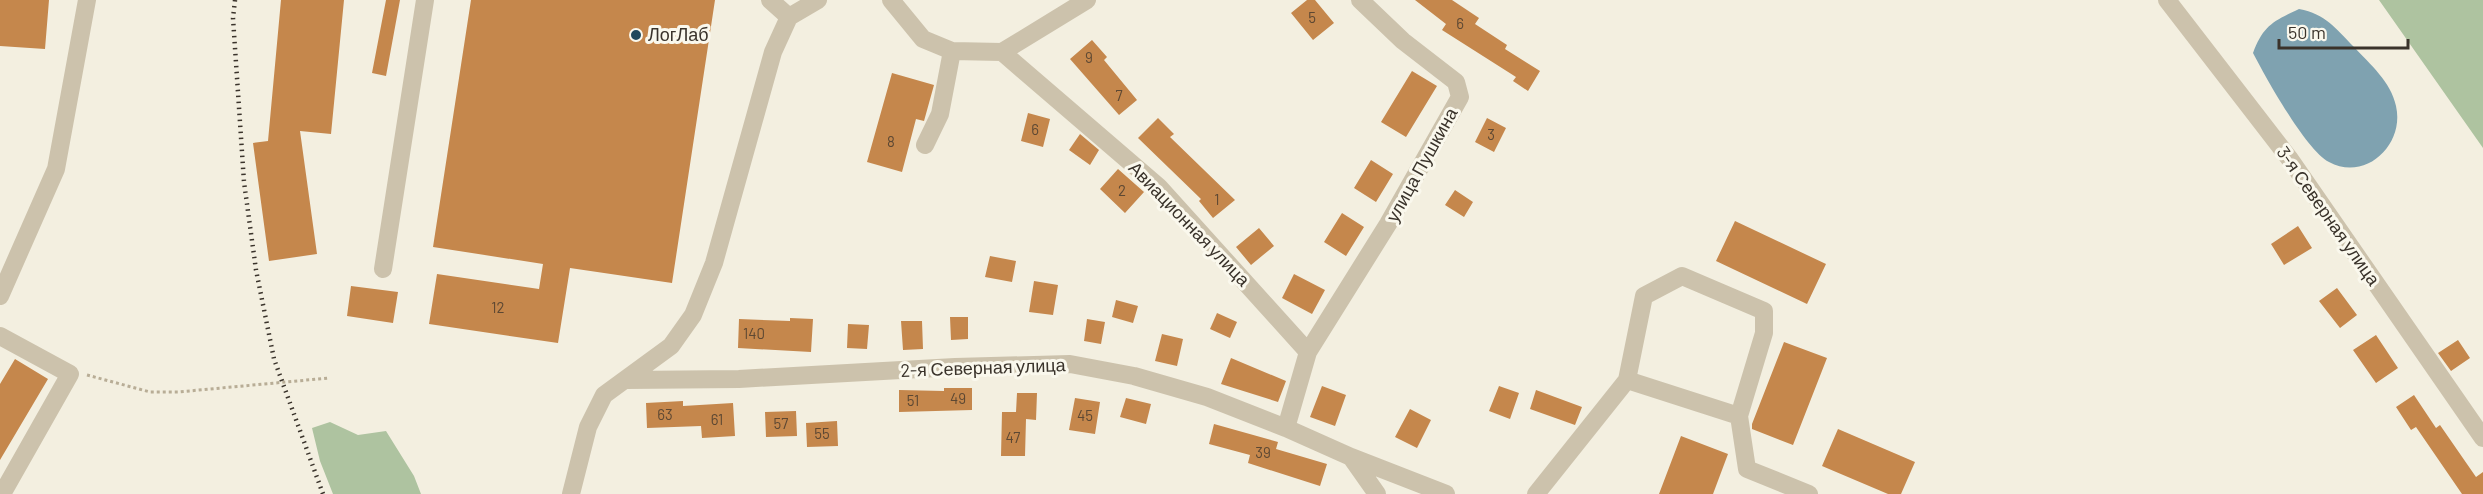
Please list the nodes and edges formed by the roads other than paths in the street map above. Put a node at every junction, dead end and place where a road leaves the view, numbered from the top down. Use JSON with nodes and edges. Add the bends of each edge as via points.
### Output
{"nodes":[{"id":1,"x":87,"y":0,"type":"edge"},
{"id":2,"x":425,"y":0,"type":"edge"},
{"id":3,"x":770,"y":0,"type":"edge"},
{"id":4,"x":818,"y":0,"type":"edge"},
{"id":5,"x":891,"y":0,"type":"edge"},
{"id":6,"x":1087,"y":0,"type":"edge"},
{"id":7,"x":1360,"y":0,"type":"edge"},
{"id":8,"x":2167,"y":0,"type":"edge"},
{"id":9,"x":789,"y":17,"type":"junction"},
{"id":10,"x":952,"y":51,"type":"junction"},
{"id":11,"x":1002,"y":52,"type":"junction"},
{"id":12,"x":925,"y":145,"type":"dead end"},
{"id":13,"x":383,"y":269,"type":"dead end"},
{"id":14,"x":0,"y":296,"type":"edge"},
{"id":15,"x":0,"y":336,"type":"edge"},
{"id":16,"x":1308,"y":352,"type":"junction"},
{"id":17,"x":1627,"y":380,"type":"junction"},
{"id":18,"x":626,"y":381,"type":"junction"},
{"id":19,"x":1739,"y":416,"type":"junction"},
{"id":20,"x":1286,"y":428,"type":"junction"},
{"id":21,"x":2483,"y":438,"type":"edge"},
{"id":22,"x":1351,"y":457,"type":"junction"},
{"id":23,"x":2,"y":494,"type":"edge"},
{"id":24,"x":571,"y":494,"type":"edge"},
{"id":25,"x":1377,"y":494,"type":"edge"},
{"id":26,"x":1446,"y":494,"type":"edge"},
{"id":27,"x":1536,"y":494,"type":"edge"},
{"id":28,"x":1809,"y":494,"type":"edge"}],
"edges":[{"from":1,"to":14,"type":"street","via":[[56,170]]},
{"from":2,"to":13,"type":"street"},
{"from":3,"to":9,"type":"street"},
{"from":4,"to":9,"type":"street"},
{"from":5,"to":10,"type":"street","via":[[923,39]]},
{"from":6,"to":11,"type":"street"},
{"from":7,"to":16,"type":"street","name":"улица Пушкина","via":[[1403,41],[1456,82],[1460,97],[1389,224]]},
{"from":8,"to":21,"type":"street","name":"3-я Северная улица","via":[[2289,158]]},
{"from":9,"to":18,"type":"street","via":[[773,52],[714,263],[693,315],[671,346]]},
{"from":10,"to":11,"type":"street"},
{"from":10,"to":12,"type":"street","via":[[940,114]]},
{"from":11,"to":16,"type":"street","name":"Авиационная улица","via":[[1160,187]]},
{"from":15,"to":23,"type":"street","via":[[70,374]]},
{"from":16,"to":20,"type":"street"},
{"from":17,"to":19,"type":"street"},
{"from":17,"to":19,"type":"street","via":[[1644,296],[1682,276],[1764,311],[1764,333]]},
{"from":17,"to":27,"type":"street"},
{"from":18,"to":20,"type":"street","name":"2-я Северная улица","via":[[739,380],[1070,364],[1134,376],[1207,397]]},
{"from":18,"to":24,"type":"street","via":[[604,395],[588,427]]},
{"from":19,"to":28,"type":"street","via":[[1747,469]]},
{"from":20,"to":22,"type":"street","name":"2-я Северная улица"},
{"from":22,"to":25,"type":"street"},
{"from":22,"to":26,"type":"street","name":"2-я Северная улица"}]}
